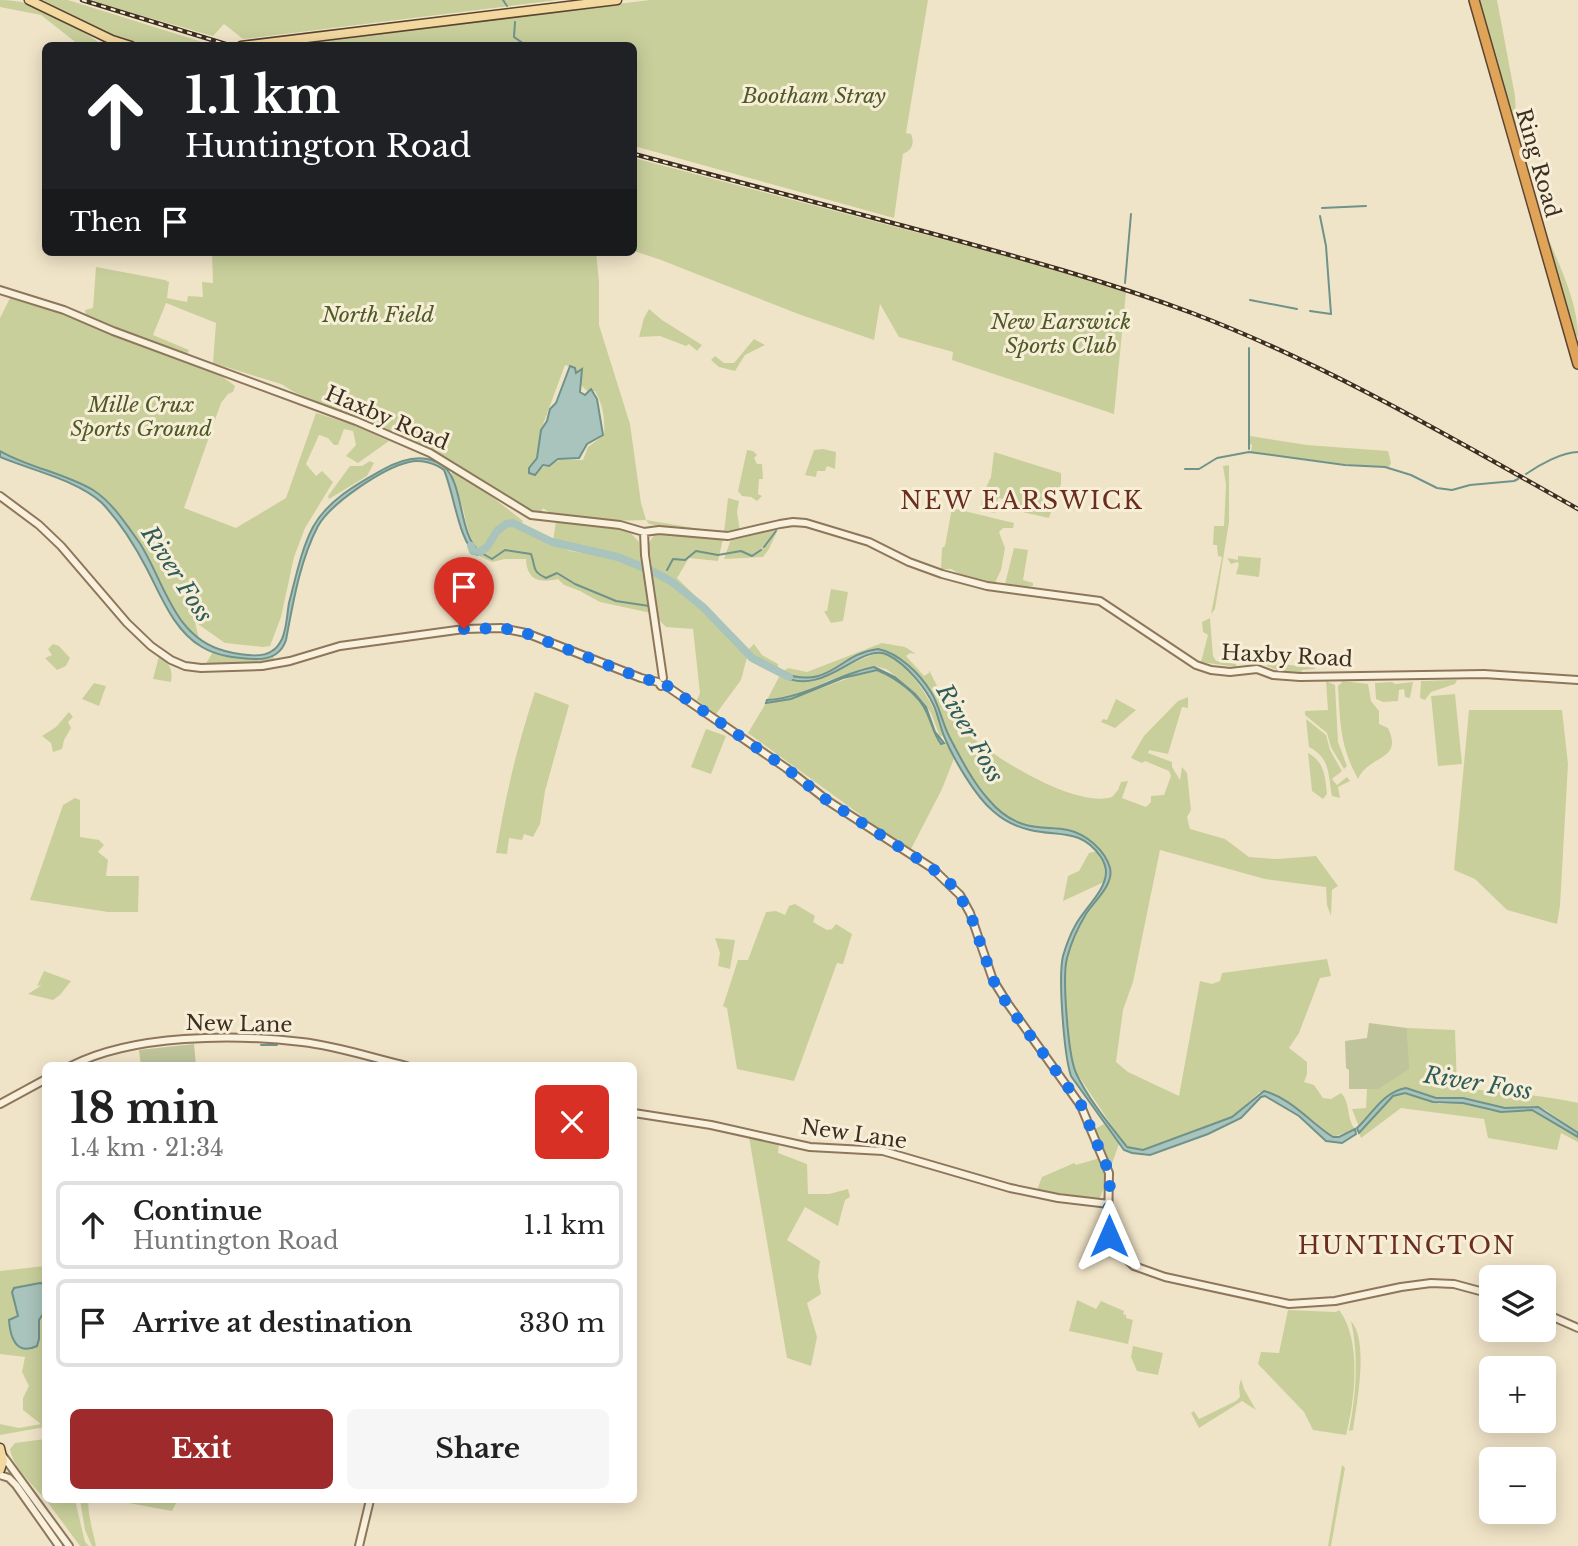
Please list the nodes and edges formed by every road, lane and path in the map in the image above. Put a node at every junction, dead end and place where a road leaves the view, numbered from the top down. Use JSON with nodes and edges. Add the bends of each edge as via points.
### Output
{"nodes":[{"id":1,"x":29,"y":0,"type":"edge"},
{"id":2,"x":617,"y":0,"type":"edge"},
{"id":3,"x":1474,"y":0,"type":"edge"},
{"id":4,"x":118,"y":42,"type":"edge"},
{"id":5,"x":274,"y":42,"type":"edge"},
{"id":6,"x":0,"y":290,"type":"edge"},
{"id":7,"x":1578,"y":364,"type":"edge"},
{"id":8,"x":0,"y":496,"type":"edge"},
{"id":9,"x":644,"y":532,"type":"junction"},
{"id":10,"x":662,"y":679,"type":"junction"},
{"id":11,"x":1578,"y":680,"type":"edge"},
{"id":12,"x":81,"y":1062,"type":"edge"},
{"id":13,"x":390,"y":1062,"type":"edge"},
{"id":14,"x":42,"y":1081,"type":"edge"},
{"id":15,"x":0,"y":1104,"type":"edge"},
{"id":16,"x":637,"y":1113,"type":"edge"},
{"id":17,"x":1109,"y":1204,"type":"junction"},
{"id":18,"x":1479,"y":1291,"type":"edge"},
{"id":19,"x":1556,"y":1318,"type":"edge"},
{"id":20,"x":1578,"y":1328,"type":"edge"},
{"id":21,"x":1,"y":1452,"type":"edge"},
{"id":22,"x":0,"y":1472,"type":"edge"},
{"id":23,"x":369,"y":1503,"type":"edge"},
{"id":24,"x":59,"y":1546,"type":"edge"},
{"id":25,"x":69,"y":1546,"type":"edge"},
{"id":26,"x":359,"y":1546,"type":"edge"}],
"edges":[{"from":1,"to":4,"type":"main road"},
{"from":2,"to":5,"type":"main road"},
{"from":3,"to":7,"type":"highway","name":"Ring Road"},
{"from":6,"to":9,"type":"street","name":"Haxby Road","via":[[356,421],[430,453],[531,515]]},
{"from":8,"to":10,"type":"street","via":[[56,541],[146,641],[185,666],[262,666],[357,643],[500,628],[526,633],[641,678]]},
{"from":9,"to":10,"type":"street"},
{"from":9,"to":11,"type":"street","name":"Haxby Road","via":[[728,536],[806,523],[987,586],[1100,601],[1202,668],[1257,669],[1300,677],[1484,674]]},
{"from":10,"to":17,"type":"street","via":[[953,886],[970,913],[993,980],[1007,1004],[1081,1105],[1109,1172]]},
{"from":12,"to":13,"type":"street","name":"New Lane","via":[[113,1049],[228,1038],[304,1042]]},
{"from":14,"to":15,"type":"street"},
{"from":16,"to":17,"type":"street","name":"New Lane","via":[[810,1147],[883,1151],[1010,1188]]},
{"from":17,"to":18,"type":"street","via":[[1108,1232],[1115,1247],[1134,1266],[1157,1275],[1297,1304],[1431,1283]]},
{"from":19,"to":20,"type":"street"},
{"from":21,"to":22,"type":"main road"},
{"from":21,"to":25,"type":"street"},
{"from":22,"to":24,"type":"street","via":[[16,1485]]},
{"from":23,"to":26,"type":"street"}]}
